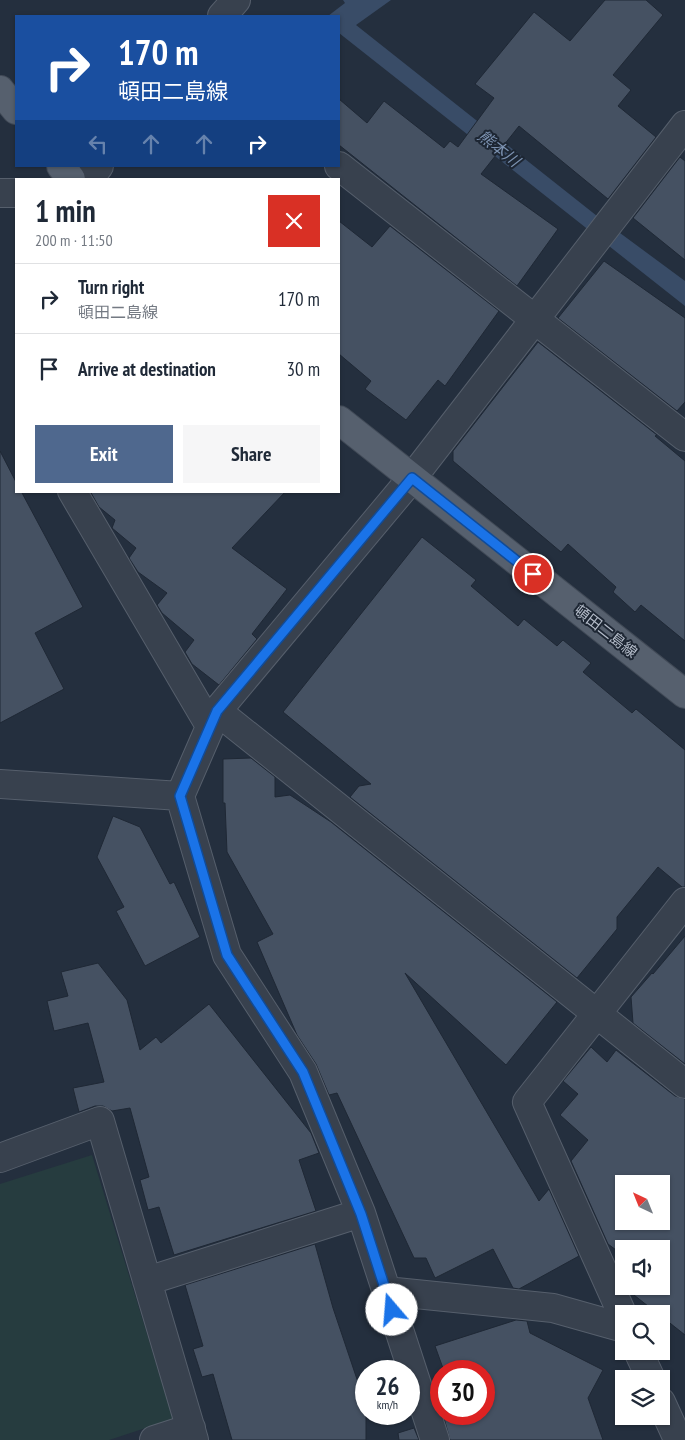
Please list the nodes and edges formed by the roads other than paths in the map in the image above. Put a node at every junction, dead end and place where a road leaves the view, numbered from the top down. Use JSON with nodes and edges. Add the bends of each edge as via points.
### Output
{"nodes":[{"id":1,"x":236,"y":0,"type":"edge"},
{"id":2,"x":223,"y":15,"type":"edge"},
{"id":3,"x":0,"y":90,"type":"edge"},
{"id":4,"x":15,"y":109,"type":"edge"},
{"id":5,"x":685,"y":125,"type":"edge"},
{"id":6,"x":62,"y":167,"type":"edge"},
{"id":7,"x":98,"y":167,"type":"edge"},
{"id":8,"x":340,"y":167,"type":"edge"},
{"id":9,"x":70,"y":178,"type":"edge"},
{"id":10,"x":90,"y":178,"type":"edge"},
{"id":11,"x":15,"y":193,"type":"edge"},
{"id":12,"x":0,"y":194,"type":"edge"},
{"id":13,"x":533,"y":319,"type":"junction"},
{"id":14,"x":340,"y":421,"type":"edge"},
{"id":15,"x":685,"y":437,"type":"edge"},
{"id":16,"x":412,"y":478,"type":"junction"},
{"id":17,"x":73,"y":493,"type":"edge"},
{"id":18,"x":685,"y":694,"type":"edge"},
{"id":19,"x":213,"y":719,"type":"junction"},
{"id":20,"x":0,"y":784,"type":"edge"},
{"id":21,"x":180,"y":796,"type":"junction"},
{"id":22,"x":685,"y":902,"type":"edge"},
{"id":23,"x":598,"y":1014,"type":"junction"},
{"id":24,"x":685,"y":1084,"type":"edge"},
{"id":25,"x":0,"y":1158,"type":"edge"},
{"id":26,"x":361,"y":1214,"type":"junction"},
{"id":27,"x":147,"y":1281,"type":"junction"},
{"id":28,"x":386,"y":1291,"type":"junction"},
{"id":29,"x":618,"y":1305,"type":"edge"},
{"id":30,"x":615,"y":1325,"type":"edge"},
{"id":31,"x":670,"y":1422,"type":"edge"},
{"id":32,"x":192,"y":1434,"type":"edge"},
{"id":33,"x":154,"y":1440,"type":"edge"},
{"id":34,"x":435,"y":1440,"type":"edge"},
{"id":35,"x":682,"y":1440,"type":"edge"}],
"edges":[{"from":1,"to":2,"type":"street"},
{"from":3,"to":4,"type":"main road"},
{"from":5,"to":13,"type":"street"},
{"from":6,"to":9,"type":"main road"},
{"from":7,"to":10,"type":"street"},
{"from":8,"to":13,"type":"street"},
{"from":11,"to":12,"type":"street"},
{"from":13,"to":15,"type":"street"},
{"from":13,"to":16,"type":"street"},
{"from":14,"to":16,"type":"main road","name":"頓田二島線"},
{"from":16,"to":18,"type":"main road","name":"頓田二島線"},
{"from":16,"to":19,"type":"street"},
{"from":17,"to":19,"type":"street"},
{"from":19,"to":21,"type":"street"},
{"from":19,"to":23,"type":"street"},
{"from":20,"to":21,"type":"street"},
{"from":21,"to":26,"type":"street","via":[[227,955],[303,1072]]},
{"from":22,"to":23,"type":"street"},
{"from":23,"to":24,"type":"street"},
{"from":23,"to":29,"type":"street","via":[[527,1102]]},
{"from":25,"to":27,"type":"street","via":[[100,1121]]},
{"from":26,"to":27,"type":"street"},
{"from":26,"to":28,"type":"street"},
{"from":27,"to":32,"type":"street"},
{"from":28,"to":30,"type":"street","via":[[553,1308]]},
{"from":28,"to":34,"type":"street"},
{"from":31,"to":35,"type":"street"},
{"from":32,"to":33,"type":"street"}]}
